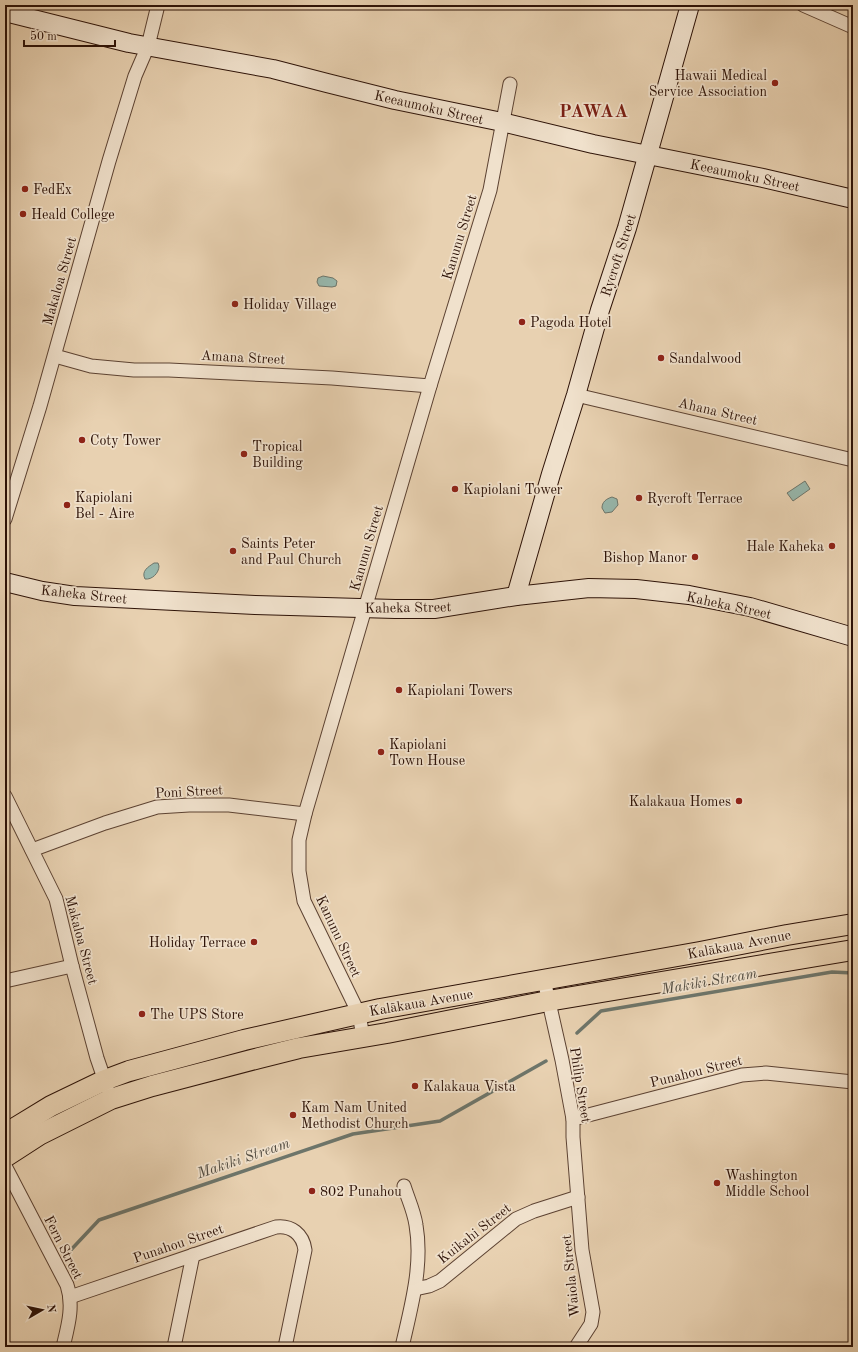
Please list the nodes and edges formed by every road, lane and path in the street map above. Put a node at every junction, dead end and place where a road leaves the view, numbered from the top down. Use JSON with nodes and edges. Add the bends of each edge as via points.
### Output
{"nodes":[{"id":1,"x":158,"y":5,"type":"edge"},
{"id":2,"x":690,"y":5,"type":"edge"},
{"id":3,"x":803,"y":5,"type":"edge"},
{"id":4,"x":5,"y":12,"type":"edge"},
{"id":5,"x":853,"y":27,"type":"edge"},
{"id":6,"x":148,"y":46,"type":"junction"},
{"id":7,"x":510,"y":84,"type":"dead end"},
{"id":8,"x":502,"y":122,"type":"junction"},
{"id":9,"x":648,"y":154,"type":"junction"},
{"id":10,"x":853,"y":198,"type":"edge"},
{"id":11,"x":55,"y":356,"type":"junction"},
{"id":12,"x":430,"y":386,"type":"junction"},
{"id":13,"x":576,"y":395,"type":"junction"},
{"id":14,"x":853,"y":460,"type":"edge"},
{"id":15,"x":5,"y":519,"type":"edge"},
{"id":16,"x":5,"y":582,"type":"edge"},
{"id":17,"x":516,"y":596,"type":"junction"},
{"id":18,"x":365,"y":609,"type":"junction"},
{"id":19,"x":853,"y":638,"type":"edge"},
{"id":20,"x":5,"y":796,"type":"edge"},
{"id":21,"x":305,"y":814,"type":"junction"},
{"id":22,"x":32,"y":850,"type":"junction"},
{"id":23,"x":853,"y":924,"type":"edge"},
{"id":24,"x":853,"y":950,"type":"edge"},
{"id":25,"x":72,"y":966,"type":"junction"},
{"id":26,"x":544,"y":980,"type":"junction"},
{"id":27,"x":5,"y":981,"type":"edge"},
{"id":28,"x":548,"y":1001,"type":"junction"},
{"id":29,"x":359,"y":1014,"type":"junction"},
{"id":30,"x":362,"y":1037,"type":"junction"},
{"id":31,"x":105,"y":1080,"type":"junction"},
{"id":32,"x":853,"y":1082,"type":"edge"},
{"id":33,"x":111,"y":1099,"type":"junction"},
{"id":34,"x":573,"y":1119,"type":"junction"},
{"id":35,"x":5,"y":1134,"type":"edge"},
{"id":36,"x":5,"y":1157,"type":"edge"},
{"id":37,"x":5,"y":1166,"type":"edge"},
{"id":38,"x":404,"y":1186,"type":"dead end"},
{"id":39,"x":578,"y":1197,"type":"junction"},
{"id":40,"x":192,"y":1255,"type":"junction"},
{"id":41,"x":415,"y":1289,"type":"junction"},
{"id":42,"x":70,"y":1297,"type":"junction"},
{"id":43,"x":63,"y":1347,"type":"edge"},
{"id":44,"x":174,"y":1347,"type":"edge"},
{"id":45,"x":285,"y":1347,"type":"edge"},
{"id":46,"x":402,"y":1347,"type":"edge"},
{"id":47,"x":576,"y":1347,"type":"edge"}],
"edges":[{"from":1,"to":6,"type":"street","name":"Makaloa Street"},
{"from":2,"to":9,"type":"street","name":"Rycroft Street"},
{"from":3,"to":5,"type":"street"},
{"from":4,"to":6,"type":"street","name":"Keeaumoku Street"},
{"from":6,"to":8,"type":"street","name":"Keeaumoku Street","via":[[273,69],[388,98]]},
{"from":6,"to":11,"type":"street","name":"Makaloa Street","via":[[135,76],[109,161]]},
{"from":7,"to":8,"type":"street","name":"Kanunu Street"},
{"from":8,"to":9,"type":"street","name":"Keeaumoku Street","via":[[593,144]]},
{"from":8,"to":12,"type":"street","name":"Kanunu Street","via":[[490,190]]},
{"from":9,"to":10,"type":"street","name":"Keeaumoku Street"},
{"from":9,"to":13,"type":"street","name":"Rycroft Street"},
{"from":11,"to":12,"type":"street","name":"Amana Street","via":[[91,366],[134,370],[277,375]]},
{"from":11,"to":15,"type":"street","name":"Makaloa Street"},
{"from":12,"to":18,"type":"street","name":"Kanunu Street"},
{"from":13,"to":14,"type":"street","name":"Ahana Street"},
{"from":13,"to":17,"type":"street","name":"Rycroft Street","via":[[550,474]]},
{"from":16,"to":18,"type":"street","name":"Kaheka Street","via":[[76,596]]},
{"from":17,"to":18,"type":"street","name":"Kaheka Street","via":[[434,609]]},
{"from":17,"to":19,"type":"street","name":"Kaheka Street","via":[[589,588],[663,592],[750,607]]},
{"from":18,"to":21,"type":"street","name":"Kanunu Street"},
{"from":20,"to":22,"type":"street","name":"Makaloa Street"},
{"from":21,"to":22,"type":"street","name":"Poni Street","via":[[229,805],[189,804],[157,807]]},
{"from":21,"to":29,"type":"street","name":"Kanunu Street","via":[[299,840],[299,872],[304,901]]},
{"from":22,"to":25,"type":"street","name":"Makaloa Street","via":[[56,900]]},
{"from":23,"to":26,"type":"main road","name":"Kalākaua Avenue"},
{"from":24,"to":28,"type":"main road","name":"Kalākaua Avenue"},
{"from":25,"to":27,"type":"street"},
{"from":25,"to":31,"type":"street","name":"Makaloa Street"},
{"from":26,"to":28,"type":"street","name":"Philip Street"},
{"from":26,"to":29,"type":"main road","name":"Kalākaua Avenue"},
{"from":28,"to":30,"type":"main road","name":"Kalākaua Avenue"},
{"from":28,"to":34,"type":"street","name":"Philip Street"},
{"from":29,"to":30,"type":"street","name":"Kanunu Street"},
{"from":29,"to":31,"type":"main road","name":"Kalākaua Avenue","via":[[244,1040],[129,1071]]},
{"from":30,"to":33,"type":"main road","name":"Kalākaua Avenue","via":[[299,1048]]},
{"from":31,"to":33,"type":"street","name":"Makaloa Street"},
{"from":31,"to":35,"type":"main road","name":"Kalākaua Avenue","via":[[51,1106]]},
{"from":32,"to":34,"type":"street","name":"Punahou Street","via":[[766,1073],[742,1075]]},
{"from":33,"to":36,"type":"main road","name":"Kalākaua Avenue","via":[[39,1135]]},
{"from":34,"to":39,"type":"street","name":"Philip Street"},
{"from":37,"to":42,"type":"street","name":"Fern Street"},
{"from":38,"to":41,"type":"street","via":[[417,1233]]},
{"from":39,"to":41,"type":"street","name":"Kuikahi Street","via":[[516,1219],[440,1281]]},
{"from":39,"to":47,"type":"street","name":"Waiola Street","via":[[582,1250],[593,1312],[591,1324]]},
{"from":40,"to":42,"type":"street","name":"Punahou Street"},
{"from":40,"to":44,"type":"street"},
{"from":40,"to":45,"type":"street","name":"Punahou Street","via":[[276,1226],[296,1232],[304,1245],[304,1255]]},
{"from":41,"to":46,"type":"street"},
{"from":42,"to":43,"type":"street","name":"Fern Street","via":[[71,1311]]}]}
